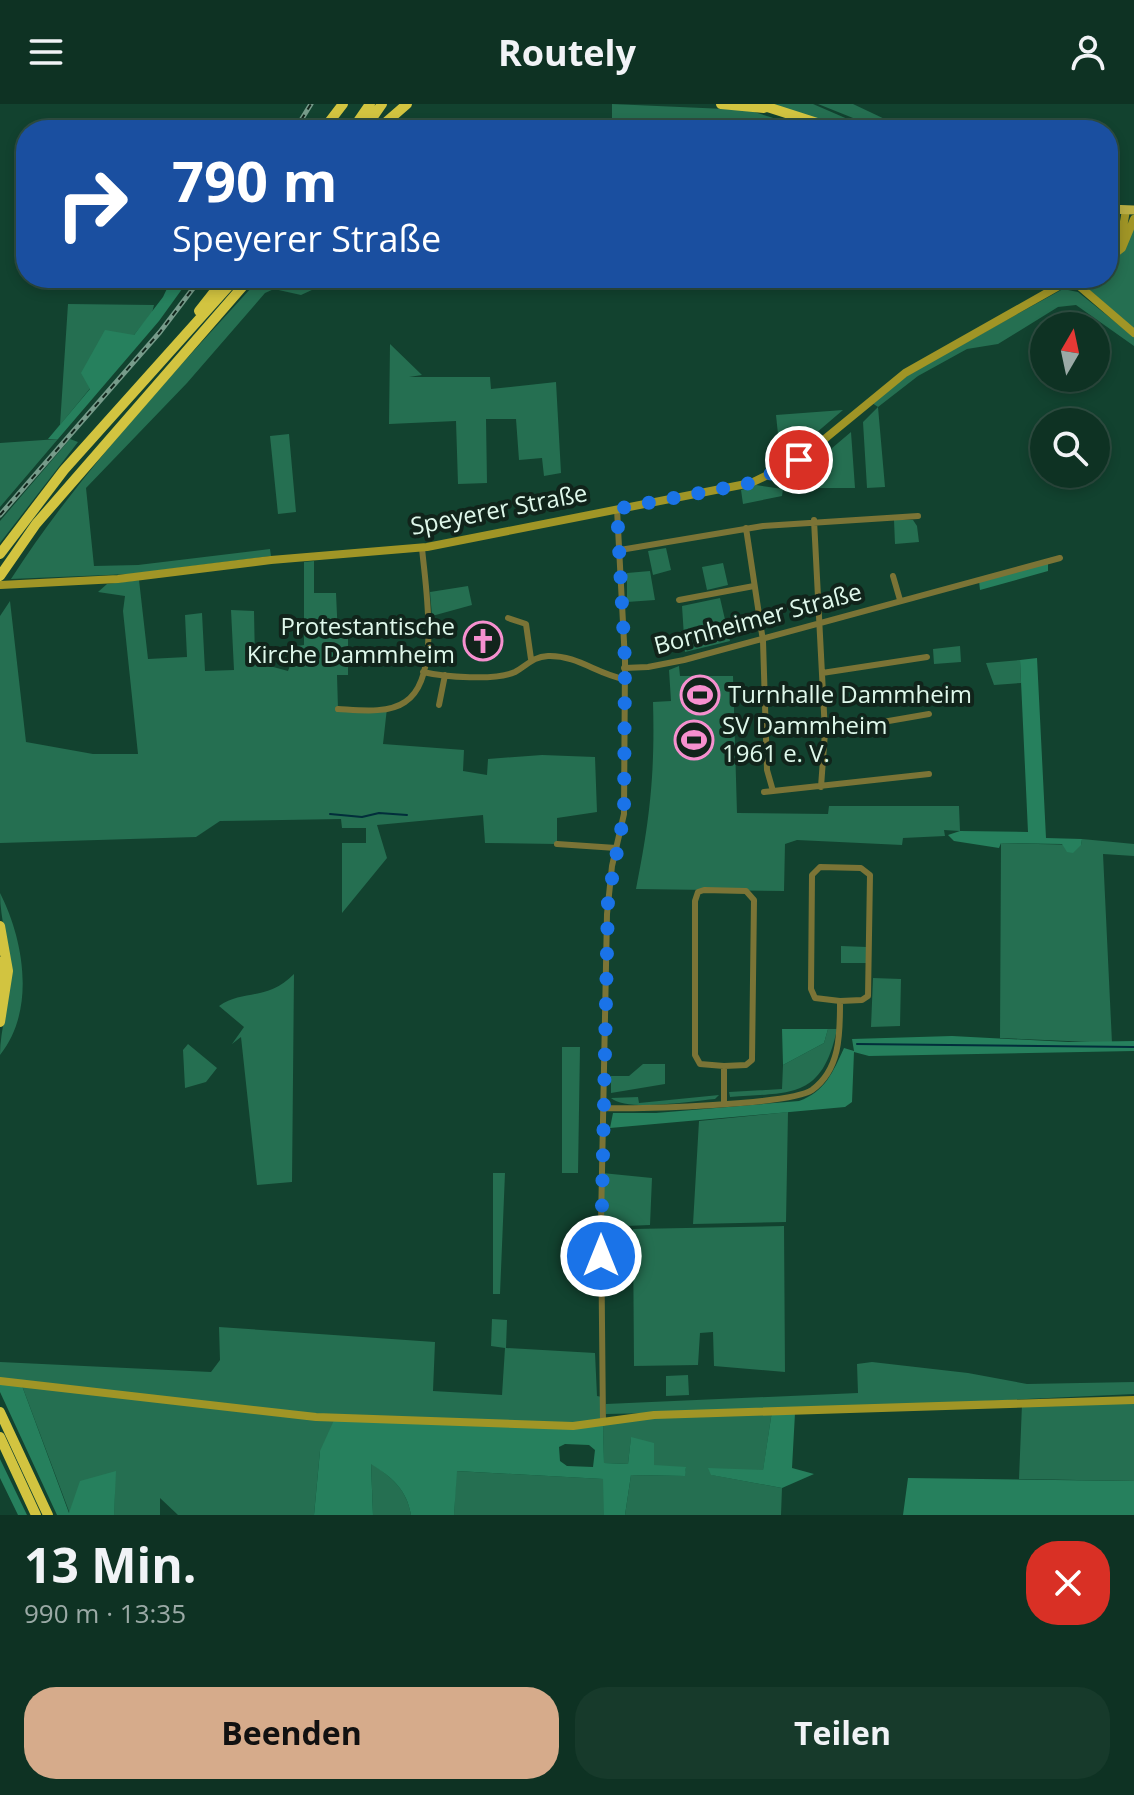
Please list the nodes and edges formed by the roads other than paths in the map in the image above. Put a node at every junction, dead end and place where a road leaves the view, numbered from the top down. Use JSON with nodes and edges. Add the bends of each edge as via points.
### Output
{"nodes":[{"id":1,"x":343,"y":104,"type":"edge"},
{"id":2,"x":407,"y":104,"type":"edge"},
{"id":3,"x":721,"y":104,"type":"edge"},
{"id":4,"x":758,"y":104,"type":"edge"},
{"id":5,"x":778,"y":110,"type":"junction"},
{"id":6,"x":331,"y":120,"type":"edge"},
{"id":7,"x":389,"y":120,"type":"edge"},
{"id":8,"x":808,"y":120,"type":"edge"},
{"id":9,"x":1130,"y":210,"type":"edge"},
{"id":10,"x":1134,"y":219,"type":"edge"},
{"id":11,"x":1118,"y":225,"type":"edge"},
{"id":12,"x":1122,"y":230,"type":"junction"},
{"id":13,"x":1118,"y":248,"type":"edge"},
{"id":14,"x":1118,"y":250,"type":"edge"},
{"id":15,"x":218,"y":288,"type":"edge"},
{"id":16,"x":227,"y":288,"type":"edge"},
{"id":17,"x":241,"y":288,"type":"edge"},
{"id":18,"x":1056,"y":288,"type":"edge"},
{"id":19,"x":1082,"y":288,"type":"edge"},
{"id":20,"x":1134,"y":333,"type":"edge"},
{"id":21,"x":176,"y":346,"type":"junction"},
{"id":22,"x":617,"y":509,"type":"junction"},
{"id":23,"x":918,"y":516,"type":"dead end"},
{"id":24,"x":814,"y":520,"type":"junction"},
{"id":25,"x":746,"y":528,"type":"junction"},
{"id":26,"x":422,"y":548,"type":"junction"},
{"id":27,"x":620,"y":550,"type":"junction"},
{"id":28,"x":0,"y":554,"type":"edge"},
{"id":29,"x":1060,"y":558,"type":"dead end"},
{"id":30,"x":1,"y":574,"type":"edge"},
{"id":31,"x":893,"y":576,"type":"dead end"},
{"id":32,"x":0,"y":585,"type":"edge"},
{"id":33,"x":754,"y":586,"type":"junction"},
{"id":34,"x":679,"y":600,"type":"dead end"},
{"id":35,"x":900,"y":600,"type":"junction"},
{"id":36,"x":508,"y":618,"type":"dead end"},
{"id":37,"x":818,"y":622,"type":"junction"},
{"id":38,"x":762,"y":636,"type":"junction"},
{"id":39,"x":927,"y":657,"type":"dead end"},
{"id":40,"x":531,"y":659,"type":"junction"},
{"id":41,"x":624,"y":668,"type":"junction"},
{"id":42,"x":423,"y":672,"type":"junction"},
{"id":43,"x":822,"y":673,"type":"junction"},
{"id":44,"x":445,"y":675,"type":"junction"},
{"id":45,"x":624,"y":679,"type":"junction"},
{"id":46,"x":439,"y":705,"type":"dead end"},
{"id":47,"x":338,"y":709,"type":"dead end"},
{"id":48,"x":929,"y":714,"type":"dead end"},
{"id":49,"x":825,"y":732,"type":"junction"},
{"id":50,"x":929,"y":774,"type":"dead end"},
{"id":51,"x":821,"y":787,"type":"junction"},
{"id":52,"x":773,"y":791,"type":"junction"},
{"id":53,"x":764,"y":792,"type":"dead end"},
{"id":54,"x":557,"y":844,"type":"dead end"},
{"id":55,"x":616,"y":848,"type":"junction"},
{"id":56,"x":0,"y":926,"type":"edge"},
{"id":57,"x":0,"y":962,"type":"edge"},
{"id":58,"x":4,"y":985,"type":"edge"},
{"id":59,"x":840,"y":1001,"type":"junction"},
{"id":60,"x":0,"y":1022,"type":"edge"},
{"id":61,"x":724,"y":1066,"type":"junction"},
{"id":62,"x":724,"y":1103,"type":"junction"},
{"id":63,"x":605,"y":1108,"type":"junction"},
{"id":64,"x":0,"y":1381,"type":"edge"},
{"id":65,"x":1134,"y":1400,"type":"edge"},
{"id":66,"x":0,"y":1412,"type":"edge"},
{"id":67,"x":603,"y":1423,"type":"junction"},
{"id":68,"x":0,"y":1437,"type":"edge"},
{"id":69,"x":36,"y":1515,"type":"edge"},
{"id":70,"x":48,"y":1515,"type":"edge"}],
"edges":[{"from":1,"to":6,"type":"highway"},
{"from":2,"to":7,"type":"highway"},
{"from":3,"to":5,"type":"highway"},
{"from":4,"to":5,"type":"highway"},
{"from":5,"to":8,"type":"highway"},
{"from":9,"to":12,"type":"street"},
{"from":10,"to":14,"type":"street"},
{"from":11,"to":12,"type":"street"},
{"from":12,"to":13,"type":"street"},
{"from":15,"to":21,"type":"highway"},
{"from":16,"to":21,"type":"highway"},
{"from":17,"to":30,"type":"highway","via":[[71,483]]},
{"from":18,"to":22,"type":"street","name":"Speyerer Straße","via":[[883,389],[782,470],[727,489]]},
{"from":19,"to":20,"type":"street"},
{"from":21,"to":28,"type":"highway","via":[[64,470]]},
{"from":22,"to":26,"type":"street","name":"Speyerer Straße"},
{"from":22,"to":27,"type":"street"},
{"from":23,"to":24,"type":"street"},
{"from":24,"to":25,"type":"street"},
{"from":24,"to":37,"type":"street"},
{"from":25,"to":27,"type":"street"},
{"from":25,"to":33,"type":"street"},
{"from":26,"to":32,"type":"street","name":"Speyerer Straße","via":[[118,579]]},
{"from":26,"to":42,"type":"street","via":[[428,624]]},
{"from":27,"to":41,"type":"street"},
{"from":29,"to":35,"type":"street","name":"Bornheimer Straße"},
{"from":31,"to":35,"type":"street","name":"Bornheimer Straße"},
{"from":33,"to":34,"type":"street"},
{"from":33,"to":38,"type":"street"},
{"from":35,"to":37,"type":"street","name":"Bornheimer Straße"},
{"from":36,"to":40,"type":"street","via":[[526,624]]},
{"from":37,"to":38,"type":"street","name":"Bornheimer Straße"},
{"from":37,"to":43,"type":"street"},
{"from":38,"to":41,"type":"street","name":"Bornheimer Straße","via":[[662,665]]},
{"from":38,"to":52,"type":"street","via":[[767,770]]},
{"from":39,"to":43,"type":"street"},
{"from":40,"to":44,"type":"street","via":[[505,675]]},
{"from":40,"to":45,"type":"street","via":[[568,657]]},
{"from":41,"to":45,"type":"street"},
{"from":42,"to":44,"type":"street"},
{"from":42,"to":47,"type":"street","via":[[410,698],[398,706]]},
{"from":43,"to":49,"type":"street"},
{"from":44,"to":46,"type":"street"},
{"from":45,"to":55,"type":"street","via":[[624,814]]},
{"from":48,"to":49,"type":"street"},
{"from":49,"to":51,"type":"street"},
{"from":50,"to":51,"type":"street"},
{"from":51,"to":52,"type":"street"},
{"from":52,"to":53,"type":"street"},
{"from":54,"to":55,"type":"street"},
{"from":55,"to":63,"type":"street","via":[[607,914]]},
{"from":56,"to":58,"type":"highway","via":[[7,953]]},
{"from":57,"to":58,"type":"highway"},
{"from":58,"to":60,"type":"highway"},
{"from":59,"to":59,"type":"street","via":[[815,998],[811,989],[812,875],[820,867],[861,868],[870,875],[868,996]]},
{"from":59,"to":62,"type":"street","via":[[842,1036],[828,1071],[811,1090]]},
{"from":61,"to":61,"type":"street","via":[[702,1065],[695,1055],[695,901],[704,890],[746,891],[754,900],[752,1060]]},
{"from":61,"to":62,"type":"street"},
{"from":62,"to":63,"type":"street"},
{"from":63,"to":67,"type":"street"},
{"from":64,"to":67,"type":"street","via":[[335,1418]]},
{"from":65,"to":67,"type":"street","via":[[643,1415]]},
{"from":66,"to":70,"type":"highway"},
{"from":68,"to":69,"type":"highway"}]}
